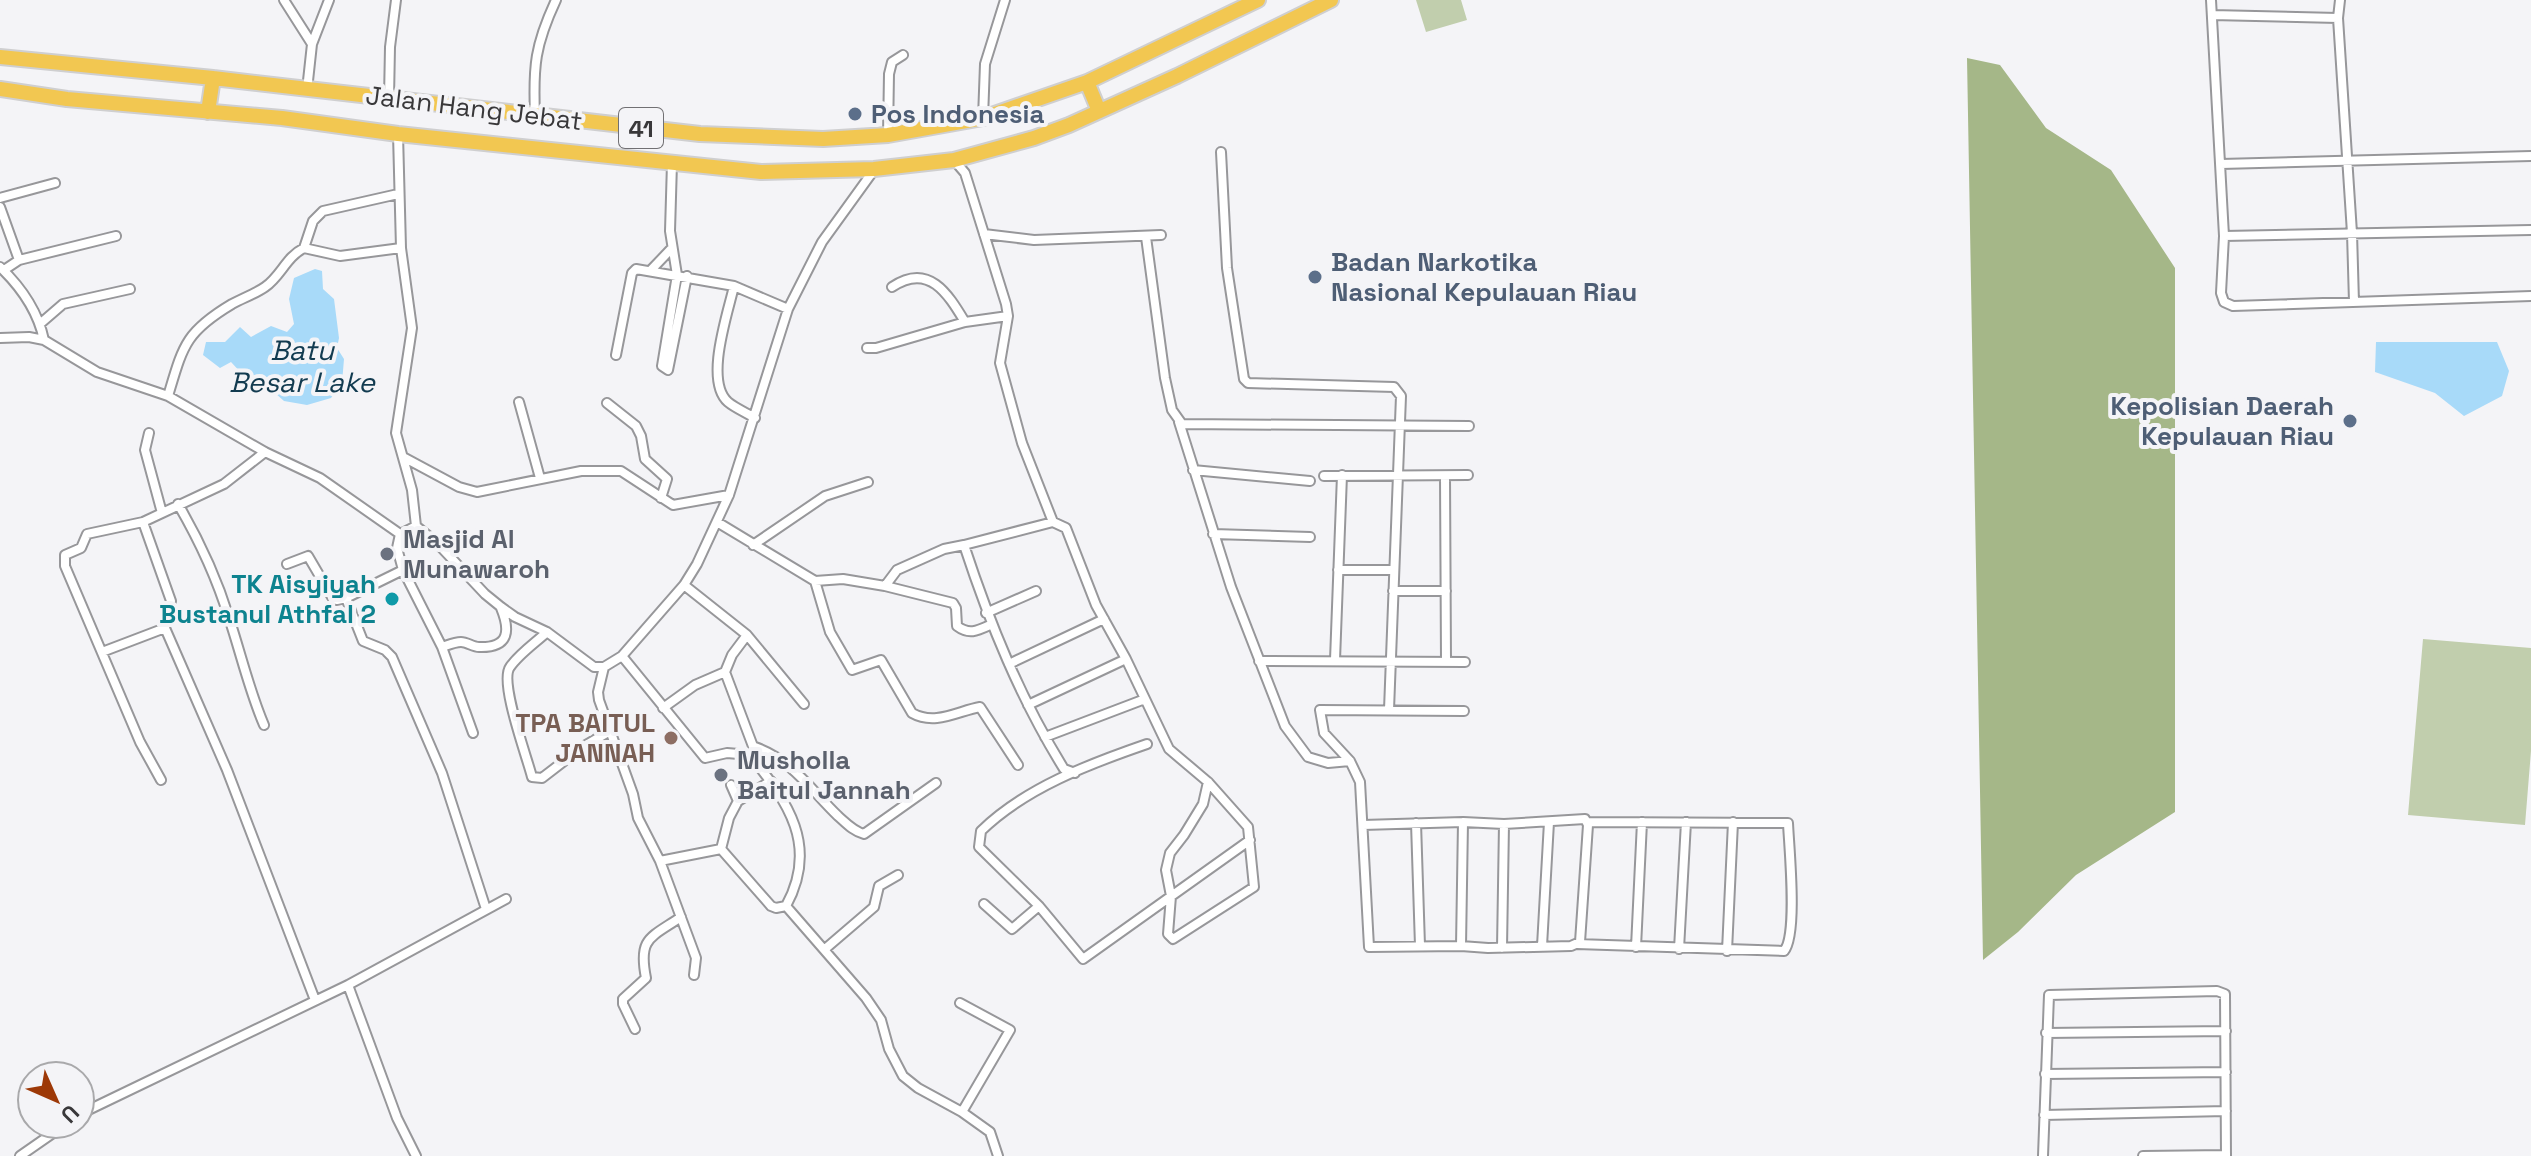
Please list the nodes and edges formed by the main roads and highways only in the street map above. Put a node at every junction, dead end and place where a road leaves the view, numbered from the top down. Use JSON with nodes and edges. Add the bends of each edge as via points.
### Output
{"nodes":[{"id":1,"x":1258,"y":0,"type":"edge"},
{"id":2,"x":1331,"y":0,"type":"edge"},
{"id":3,"x":0,"y":57,"type":"edge"},
{"id":4,"x":213,"y":78,"type":"junction"},
{"id":5,"x":1087,"y":82,"type":"junction"},
{"id":6,"x":0,"y":89,"type":"edge"},
{"id":7,"x":1099,"y":111,"type":"junction"},
{"id":8,"x":208,"y":112,"type":"junction"}],
"edges":[{"from":1,"to":5,"type":"highway","name":"Jalan Hang Jebat","number":"41"},
{"from":2,"to":7,"type":"highway"},
{"from":3,"to":4,"type":"highway","name":"Jalan Hang Jebat","number":"41"},
{"from":4,"to":5,"type":"highway","name":"Jalan Hang Jebat","number":"41","via":[[700,134],[823,139],[888,135],[983,118]]},
{"from":4,"to":8,"type":"highway"},
{"from":5,"to":7,"type":"highway"},
{"from":6,"to":8,"type":"highway"},
{"from":7,"to":8,"type":"highway","via":[[1034,138],[954,160],[874,169],[761,172]]}]}
